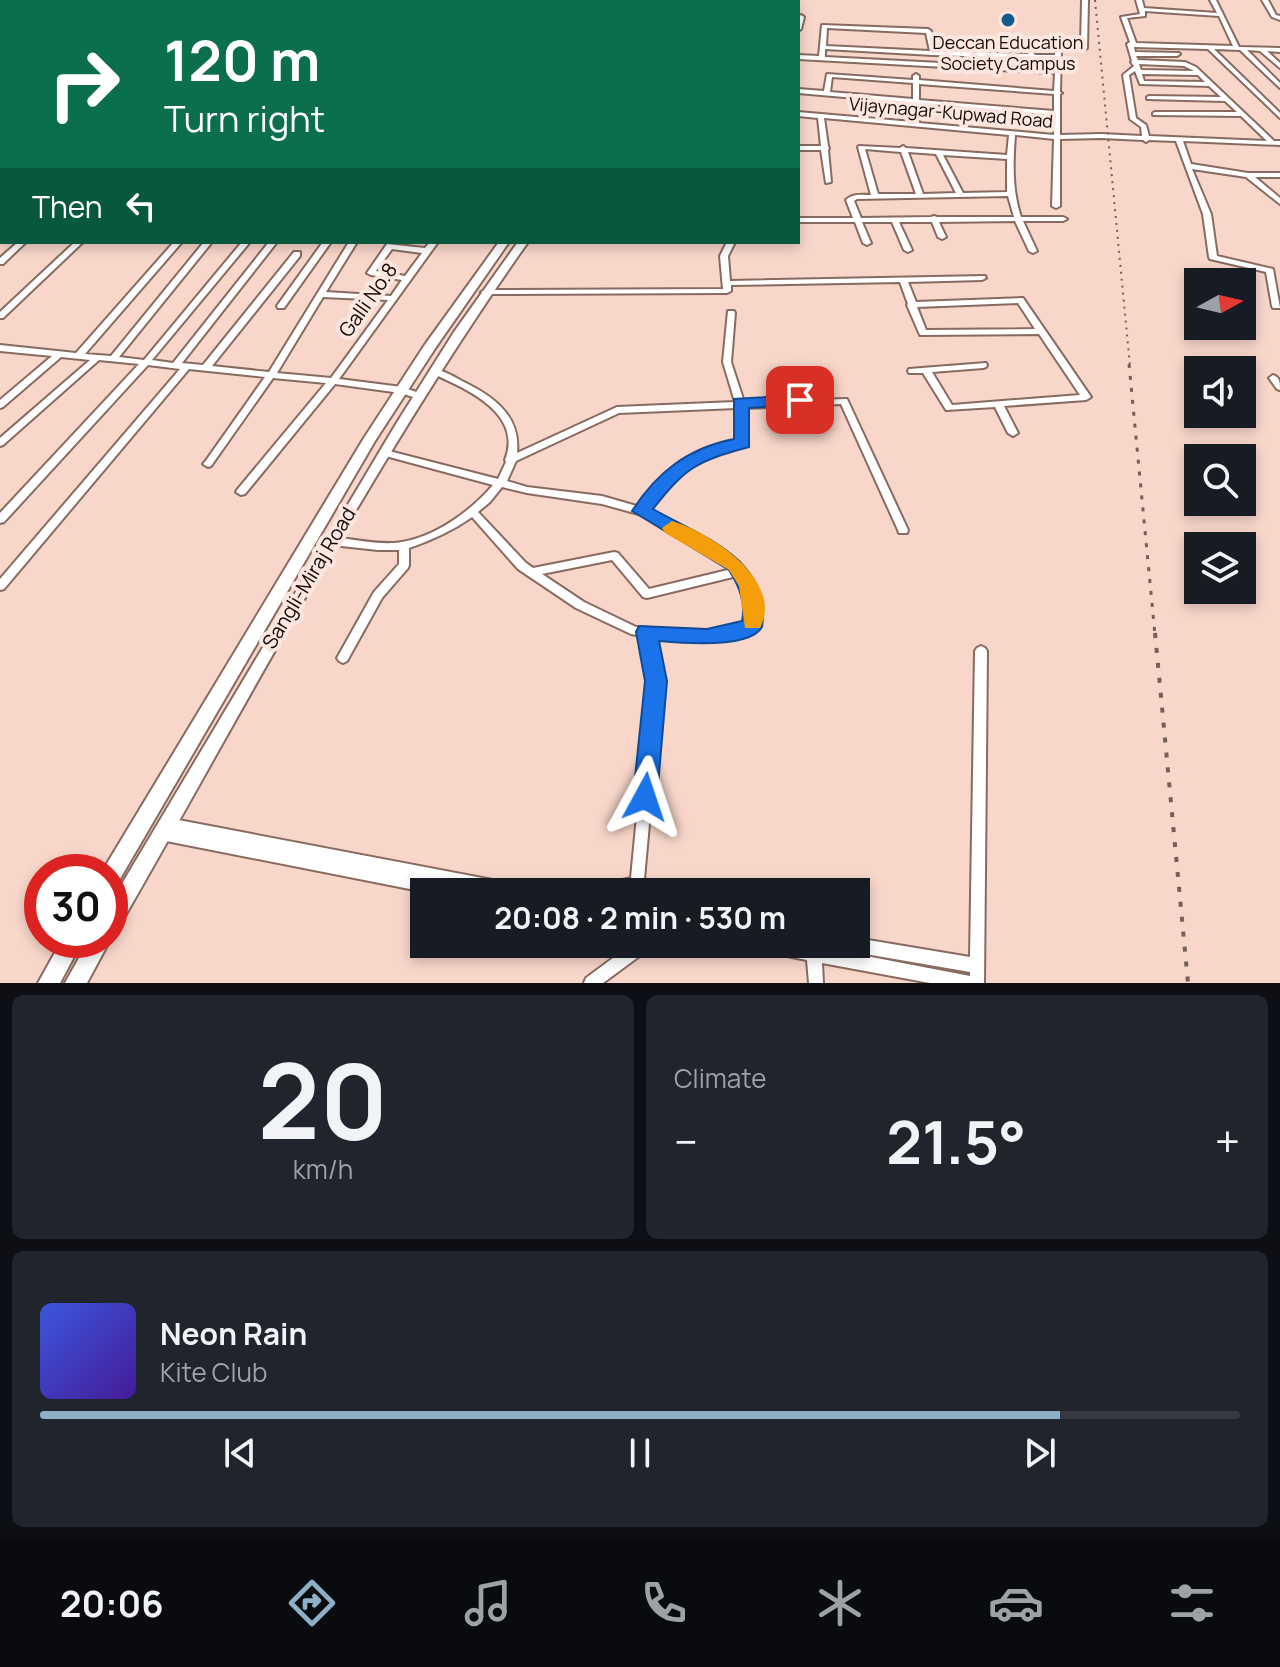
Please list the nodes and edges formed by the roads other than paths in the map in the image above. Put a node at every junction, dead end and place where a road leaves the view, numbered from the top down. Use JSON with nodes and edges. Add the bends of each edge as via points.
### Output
{"nodes":[{"id":1,"x":1085,"y":0,"type":"edge"},
{"id":2,"x":1139,"y":0,"type":"edge"},
{"id":3,"x":1213,"y":0,"type":"edge"},
{"id":4,"x":1265,"y":0,"type":"edge"},
{"id":5,"x":1141,"y":9,"type":"junction"},
{"id":6,"x":1220,"y":15,"type":"junction"},
{"id":7,"x":801,"y":17,"type":"dead end"},
{"id":8,"x":1280,"y":18,"type":"edge"},
{"id":9,"x":800,"y":21,"type":"edge"},
{"id":10,"x":860,"y":28,"type":"junction"},
{"id":11,"x":895,"y":29,"type":"junction"},
{"id":12,"x":930,"y":41,"type":"junction"},
{"id":13,"x":1134,"y":45,"type":"junction"},
{"id":14,"x":822,"y":47,"type":"junction"},
{"id":15,"x":1209,"y":47,"type":"junction"},
{"id":16,"x":1239,"y":48,"type":"junction"},
{"id":17,"x":861,"y":49,"type":"junction"},
{"id":18,"x":1261,"y":49,"type":"junction"},
{"id":19,"x":1280,"y":50,"type":"edge"},
{"id":20,"x":897,"y":51,"type":"junction"},
{"id":21,"x":933,"y":53,"type":"junction"},
{"id":22,"x":1177,"y":54,"type":"dead end"},
{"id":23,"x":981,"y":55,"type":"junction"},
{"id":24,"x":1033,"y":56,"type":"junction"},
{"id":25,"x":800,"y":57,"type":"edge"},
{"id":26,"x":1058,"y":57,"type":"junction"},
{"id":27,"x":822,"y":59,"type":"junction"},
{"id":28,"x":1135,"y":64,"type":"junction"},
{"id":29,"x":916,"y":66,"type":"junction"},
{"id":30,"x":1280,"y":66,"type":"edge"},
{"id":31,"x":985,"y":69,"type":"junction"},
{"id":32,"x":1057,"y":71,"type":"junction"},
{"id":33,"x":916,"y":81,"type":"junction"},
{"id":34,"x":1211,"y":84,"type":"junction"},
{"id":35,"x":1280,"y":86,"type":"edge"},
{"id":36,"x":800,"y":91,"type":"edge"},
{"id":37,"x":1059,"y":93,"type":"junction"},
{"id":38,"x":827,"y":94,"type":"junction"},
{"id":39,"x":1149,"y":98,"type":"dead end"},
{"id":40,"x":1228,"y":99,"type":"junction"},
{"id":41,"x":916,"y":101,"type":"junction"},
{"id":42,"x":1055,"y":113,"type":"junction"},
{"id":43,"x":800,"y":114,"type":"edge"},
{"id":44,"x":1155,"y":114,"type":"dead end"},
{"id":45,"x":1244,"y":114,"type":"junction"},
{"id":46,"x":821,"y":116,"type":"junction"},
{"id":47,"x":1280,"y":116,"type":"edge"},
{"id":48,"x":916,"y":124,"type":"junction"},
{"id":49,"x":1012,"y":133,"type":"junction"},
{"id":50,"x":1056,"y":137,"type":"junction"},
{"id":51,"x":1146,"y":140,"type":"junction"},
{"id":52,"x":1179,"y":140,"type":"junction"},
{"id":53,"x":1276,"y":143,"type":"edge"},
{"id":54,"x":800,"y":148,"type":"edge"},
{"id":55,"x":826,"y":148,"type":"junction"},
{"id":56,"x":903,"y":148,"type":"junction"},
{"id":57,"x":938,"y":151,"type":"junction"},
{"id":58,"x":1010,"y":157,"type":"junction"},
{"id":59,"x":1188,"y":166,"type":"junction"},
{"id":60,"x":1248,"y":175,"type":"junction"},
{"id":61,"x":1280,"y":175,"type":"edge"},
{"id":62,"x":828,"y":182,"type":"dead end"},
{"id":63,"x":1010,"y":194,"type":"junction"},
{"id":64,"x":920,"y":195,"type":"junction"},
{"id":65,"x":961,"y":195,"type":"junction"},
{"id":66,"x":875,"y":196,"type":"junction"},
{"id":67,"x":1280,"y":202,"type":"edge"},
{"id":68,"x":1056,"y":206,"type":"dead end"},
{"id":69,"x":1014,"y":217,"type":"junction"},
{"id":70,"x":934,"y":218,"type":"junction"},
{"id":71,"x":858,"y":219,"type":"junction"},
{"id":72,"x":894,"y":219,"type":"junction"},
{"id":73,"x":1063,"y":219,"type":"dead end"},
{"id":74,"x":800,"y":220,"type":"edge"},
{"id":75,"x":942,"y":237,"type":"dead end"},
{"id":76,"x":867,"y":243,"type":"dead end"},
{"id":77,"x":20,"y":244,"type":"edge"},
{"id":78,"x":77,"y":244,"type":"edge"},
{"id":79,"x":176,"y":244,"type":"edge"},
{"id":80,"x":206,"y":244,"type":"edge"},
{"id":81,"x":244,"y":244,"type":"edge"},
{"id":82,"x":272,"y":244,"type":"edge"},
{"id":83,"x":326,"y":244,"type":"edge"},
{"id":84,"x":352,"y":244,"type":"edge"},
{"id":85,"x":432,"y":244,"type":"edge"},
{"id":86,"x":503,"y":244,"type":"edge"},
{"id":87,"x":521,"y":244,"type":"edge"},
{"id":88,"x":730,"y":244,"type":"edge"},
{"id":89,"x":908,"y":250,"type":"dead end"},
{"id":90,"x":427,"y":251,"type":"junction"},
{"id":91,"x":1033,"y":251,"type":"dead end"},
{"id":92,"x":297,"y":254,"type":"dead end"},
{"id":93,"x":0,"y":262,"type":"edge"},
{"id":94,"x":405,"y":278,"type":"junction"},
{"id":95,"x":982,"y":278,"type":"dead end"},
{"id":96,"x":903,"y":280,"type":"junction"},
{"id":97,"x":728,"y":283,"type":"junction"},
{"id":98,"x":485,"y":292,"type":"junction"},
{"id":99,"x":321,"y":294,"type":"junction"},
{"id":100,"x":391,"y":298,"type":"junction"},
{"id":101,"x":911,"y":305,"type":"junction"},
{"id":102,"x":281,"y":306,"type":"dead end"},
{"id":103,"x":1280,"y":306,"type":"edge"},
{"id":104,"x":731,"y":313,"type":"dead end"},
{"id":105,"x":0,"y":316,"type":"edge"},
{"id":106,"x":1041,"y":331,"type":"junction"},
{"id":107,"x":5,"y":349,"type":"edge"},
{"id":108,"x":60,"y":353,"type":"junction"},
{"id":109,"x":79,"y":355,"type":"junction"},
{"id":110,"x":98,"y":357,"type":"junction"},
{"id":111,"x":0,"y":358,"type":"edge"},
{"id":112,"x":114,"y":358,"type":"junction"},
{"id":113,"x":147,"y":362,"type":"junction"},
{"id":114,"x":983,"y":365,"type":"dead end"},
{"id":115,"x":181,"y":366,"type":"junction"},
{"id":116,"x":205,"y":369,"type":"junction"},
{"id":117,"x":926,"y":370,"type":"junction"},
{"id":118,"x":434,"y":371,"type":"junction"},
{"id":119,"x":912,"y":371,"type":"dead end"},
{"id":120,"x":271,"y":375,"type":"junction"},
{"id":121,"x":1273,"y":378,"type":"dead end"},
{"id":122,"x":333,"y":381,"type":"junction"},
{"id":123,"x":1280,"y":387,"type":"edge"},
{"id":124,"x":402,"y":390,"type":"junction"},
{"id":125,"x":419,"y":396,"type":"junction"},
{"id":126,"x":740,"y":403,"type":"junction"},
{"id":127,"x":998,"y":404,"type":"junction"},
{"id":128,"x":0,"y":405,"type":"edge"},
{"id":129,"x":1013,"y":433,"type":"dead end"},
{"id":130,"x":0,"y":443,"type":"edge"},
{"id":131,"x":385,"y":453,"type":"junction"},
{"id":132,"x":510,"y":460,"type":"junction"},
{"id":133,"x":208,"y":464,"type":"dead end"},
{"id":134,"x":501,"y":483,"type":"junction"},
{"id":135,"x":241,"y":492,"type":"dead end"},
{"id":136,"x":472,"y":511,"type":"junction"},
{"id":137,"x":642,"y":511,"type":"junction"},
{"id":138,"x":0,"y":519,"type":"edge"},
{"id":139,"x":903,"y":530,"type":"dead end"},
{"id":140,"x":332,"y":541,"type":"junction"},
{"id":141,"x":404,"y":545,"type":"junction"},
{"id":142,"x":740,"y":571,"type":"junction"},
{"id":143,"x":532,"y":572,"type":"junction"},
{"id":144,"x":0,"y":586,"type":"edge"},
{"id":145,"x":647,"y":632,"type":"junction"},
{"id":146,"x":981,"y":651,"type":"dead end"},
{"id":147,"x":343,"y":658,"type":"dead end"},
{"id":148,"x":165,"y":830,"type":"junction"},
{"id":149,"x":124,"y":854,"type":"edge"},
{"id":150,"x":439,"y":878,"type":"edge"},
{"id":151,"x":638,"y":878,"type":"edge"},
{"id":152,"x":410,"y":881,"type":"edge"},
{"id":153,"x":128,"y":893,"type":"edge"},
{"id":154,"x":870,"y":948,"type":"edge"},
{"id":155,"x":63,"y":958,"type":"edge"},
{"id":156,"x":90,"y":958,"type":"edge"},
{"id":157,"x":628,"y":958,"type":"edge"},
{"id":158,"x":814,"y":958,"type":"edge"},
{"id":159,"x":840,"y":958,"type":"edge"},
{"id":160,"x":974,"y":965,"type":"junction"},
{"id":161,"x":48,"y":983,"type":"edge"},
{"id":162,"x":75,"y":983,"type":"edge"},
{"id":163,"x":591,"y":983,"type":"edge"},
{"id":164,"x":816,"y":983,"type":"edge"},
{"id":165,"x":970,"y":983,"type":"edge"},
{"id":166,"x":977,"y":983,"type":"edge"}],
"edges":[{"from":1,"to":26,"type":"street","via":[[1086,45],[1058,47]]},
{"from":2,"to":5,"type":"street"},
{"from":3,"to":6,"type":"street"},
{"from":4,"to":8,"type":"street"},
{"from":5,"to":6,"type":"street"},
{"from":5,"to":13,"type":"street","via":[[1143,15],[1124,17]]},
{"from":6,"to":16,"type":"street"},
{"from":7,"to":9,"type":"street"},
{"from":10,"to":11,"type":"street"},
{"from":10,"to":14,"type":"street","via":[[824,26]]},
{"from":10,"to":17,"type":"street"},
{"from":11,"to":12,"type":"street","via":[[928,31]]},
{"from":11,"to":20,"type":"street"},
{"from":12,"to":21,"type":"street"},
{"from":12,"to":24,"type":"street","via":[[1024,43]]},
{"from":13,"to":15,"type":"street"},
{"from":13,"to":28,"type":"street","via":[[1130,44]]},
{"from":14,"to":17,"type":"street"},
{"from":14,"to":27,"type":"street"},
{"from":15,"to":16,"type":"street"},
{"from":15,"to":47,"type":"street"},
{"from":16,"to":18,"type":"street"},
{"from":16,"to":35,"type":"street"},
{"from":17,"to":20,"type":"street"},
{"from":18,"to":19,"type":"street"},
{"from":18,"to":30,"type":"street"},
{"from":20,"to":21,"type":"street"},
{"from":21,"to":23,"type":"street"},
{"from":22,"to":28,"type":"street"},
{"from":23,"to":24,"type":"street"},
{"from":23,"to":31,"type":"street"},
{"from":24,"to":26,"type":"street"},
{"from":25,"to":27,"type":"street"},
{"from":26,"to":32,"type":"street"},
{"from":27,"to":29,"type":"street"},
{"from":28,"to":34,"type":"street","via":[[1185,64]]},
{"from":28,"to":34,"type":"street","via":[[1142,83]]},
{"from":28,"to":51,"type":"street","via":[[1126,75],[1133,119],[1144,126]]},
{"from":29,"to":31,"type":"street"},
{"from":29,"to":33,"type":"street"},
{"from":31,"to":32,"type":"street"},
{"from":32,"to":37,"type":"street"},
{"from":33,"to":37,"type":"street"},
{"from":33,"to":38,"type":"street","via":[[829,75]]},
{"from":33,"to":41,"type":"street"},
{"from":34,"to":40,"type":"street"},
{"from":36,"to":38,"type":"street"},
{"from":37,"to":42,"type":"street"},
{"from":38,"to":41,"type":"street"},
{"from":39,"to":40,"type":"street"},
{"from":40,"to":45,"type":"street"},
{"from":41,"to":42,"type":"street"},
{"from":41,"to":48,"type":"street"},
{"from":42,"to":50,"type":"street"},
{"from":43,"to":46,"type":"street","name":"Vijaynagar-Kupwad Road"},
{"from":44,"to":45,"type":"street"},
{"from":45,"to":53,"type":"street"},
{"from":46,"to":48,"type":"street","name":"Vijaynagar-Kupwad Road"},
{"from":46,"to":55,"type":"street"},
{"from":48,"to":49,"type":"street","name":"Vijaynagar-Kupwad Road"},
{"from":49,"to":50,"type":"street","name":"Vijaynagar-Kupwad Road"},
{"from":49,"to":58,"type":"street"},
{"from":50,"to":51,"type":"street","name":"Vijaynagar-Kupwad Road"},
{"from":50,"to":68,"type":"street"},
{"from":51,"to":52,"type":"street"},
{"from":52,"to":53,"type":"street"},
{"from":52,"to":59,"type":"street"},
{"from":54,"to":55,"type":"street"},
{"from":55,"to":62,"type":"street"},
{"from":56,"to":57,"type":"street"},
{"from":56,"to":64,"type":"street"},
{"from":56,"to":66,"type":"street","via":[[859,148]]},
{"from":57,"to":58,"type":"street"},
{"from":57,"to":65,"type":"street"},
{"from":58,"to":63,"type":"street"},
{"from":59,"to":60,"type":"street"},
{"from":59,"to":103,"type":"street","via":[[1207,214],[1213,257],[1270,271]]},
{"from":60,"to":61,"type":"street"},
{"from":60,"to":67,"type":"street"},
{"from":63,"to":65,"type":"street"},
{"from":63,"to":69,"type":"street"},
{"from":64,"to":65,"type":"street"},
{"from":64,"to":66,"type":"street"},
{"from":66,"to":71,"type":"street","via":[[850,200]]},
{"from":69,"to":70,"type":"street"},
{"from":69,"to":73,"type":"street"},
{"from":69,"to":91,"type":"street"},
{"from":70,"to":72,"type":"street"},
{"from":70,"to":75,"type":"street"},
{"from":71,"to":72,"type":"street"},
{"from":71,"to":74,"type":"street"},
{"from":71,"to":76,"type":"street"},
{"from":72,"to":89,"type":"street"},
{"from":77,"to":93,"type":"street"},
{"from":78,"to":105,"type":"street"},
{"from":79,"to":109,"type":"street"},
{"from":80,"to":112,"type":"street"},
{"from":81,"to":113,"type":"street"},
{"from":82,"to":115,"type":"street"},
{"from":83,"to":102,"type":"street"},
{"from":84,"to":99,"type":"street"},
{"from":85,"to":90,"type":"street","name":"Galli No.8"},
{"from":86,"to":124,"type":"highway","name":"Sangli-Miraj Road"},
{"from":87,"to":98,"type":"highway","name":"Sangli-Miraj Road"},
{"from":88,"to":97,"type":"street","via":[[724,256]]},
{"from":90,"to":94,"type":"street","name":"Galli No.8"},
{"from":90,"to":94,"type":"street","via":[[390,246],[371,273]]},
{"from":92,"to":116,"type":"street"},
{"from":94,"to":100,"type":"street","name":"Galli No.8"},
{"from":95,"to":96,"type":"street"},
{"from":96,"to":97,"type":"street"},
{"from":96,"to":101,"type":"street"},
{"from":97,"to":98,"type":"street","via":[[727,291]]},
{"from":98,"to":118,"type":"highway","name":"Sangli-Miraj Road"},
{"from":99,"to":100,"type":"street"},
{"from":99,"to":120,"type":"street"},
{"from":100,"to":122,"type":"street","name":"Galli No.8"},
{"from":101,"to":106,"type":"street","via":[[1020,300]]},
{"from":101,"to":106,"type":"street","via":[[923,333],[930,335]]},
{"from":104,"to":126,"type":"street","via":[[727,362]]},
{"from":106,"to":127,"type":"street","via":[[1086,397]]},
{"from":107,"to":108,"type":"street"},
{"from":107,"to":111,"type":"street"},
{"from":108,"to":109,"type":"street"},
{"from":108,"to":128,"type":"street"},
{"from":109,"to":110,"type":"street"},
{"from":110,"to":112,"type":"street"},
{"from":110,"to":130,"type":"street"},
{"from":112,"to":113,"type":"street"},
{"from":113,"to":115,"type":"street"},
{"from":113,"to":138,"type":"street"},
{"from":114,"to":117,"type":"street"},
{"from":115,"to":116,"type":"street"},
{"from":115,"to":144,"type":"street"},
{"from":116,"to":120,"type":"street"},
{"from":117,"to":119,"type":"street"},
{"from":117,"to":127,"type":"street","via":[[949,408]]},
{"from":118,"to":125,"type":"highway","name":"Sangli-Miraj Road"},
{"from":118,"to":132,"type":"street","via":[[470,387],[506,418],[513,449]]},
{"from":120,"to":122,"type":"street"},
{"from":120,"to":133,"type":"street"},
{"from":121,"to":123,"type":"street"},
{"from":122,"to":124,"type":"street"},
{"from":122,"to":135,"type":"street","name":"Galli No.8"},
{"from":124,"to":125,"type":"street"},
{"from":124,"to":149,"type":"highway","name":"Sangli-Miraj Road"},
{"from":125,"to":131,"type":"highway","name":"Sangli-Miraj Road"},
{"from":126,"to":132,"type":"street","via":[[617,410]]},
{"from":126,"to":137,"type":"street","via":[[742,443],[718,448],[675,470]]},
{"from":126,"to":139,"type":"street","via":[[844,401]]},
{"from":127,"to":129,"type":"street"},
{"from":131,"to":134,"type":"street"},
{"from":131,"to":140,"type":"highway","name":"Sangli-Miraj Road"},
{"from":132,"to":134,"type":"street"},
{"from":134,"to":136,"type":"street"},
{"from":134,"to":137,"type":"street"},
{"from":136,"to":141,"type":"street"},
{"from":136,"to":143,"type":"street"},
{"from":137,"to":142,"type":"street"},
{"from":140,"to":141,"type":"street"},
{"from":140,"to":148,"type":"highway","name":"Sangli-Miraj Road"},
{"from":141,"to":147,"type":"street","via":[[404,565],[378,595]]},
{"from":142,"to":143,"type":"street","via":[[647,594],[614,556]]},
{"from":142,"to":145,"type":"street","via":[[754,610],[752,627],[707,637]]},
{"from":143,"to":145,"type":"street","via":[[580,605]]},
{"from":145,"to":151,"type":"street","via":[[656,681]]},
{"from":146,"to":160,"type":"street"},
{"from":148,"to":150,"type":"street"},
{"from":148,"to":152,"type":"street"},
{"from":148,"to":153,"type":"highway","name":"Sangli-Miraj Road"},
{"from":154,"to":160,"type":"street"},
{"from":155,"to":161,"type":"highway"},
{"from":156,"to":162,"type":"highway"},
{"from":157,"to":163,"type":"street"},
{"from":158,"to":164,"type":"street"},
{"from":159,"to":165,"type":"street"},
{"from":160,"to":166,"type":"street"}]}
